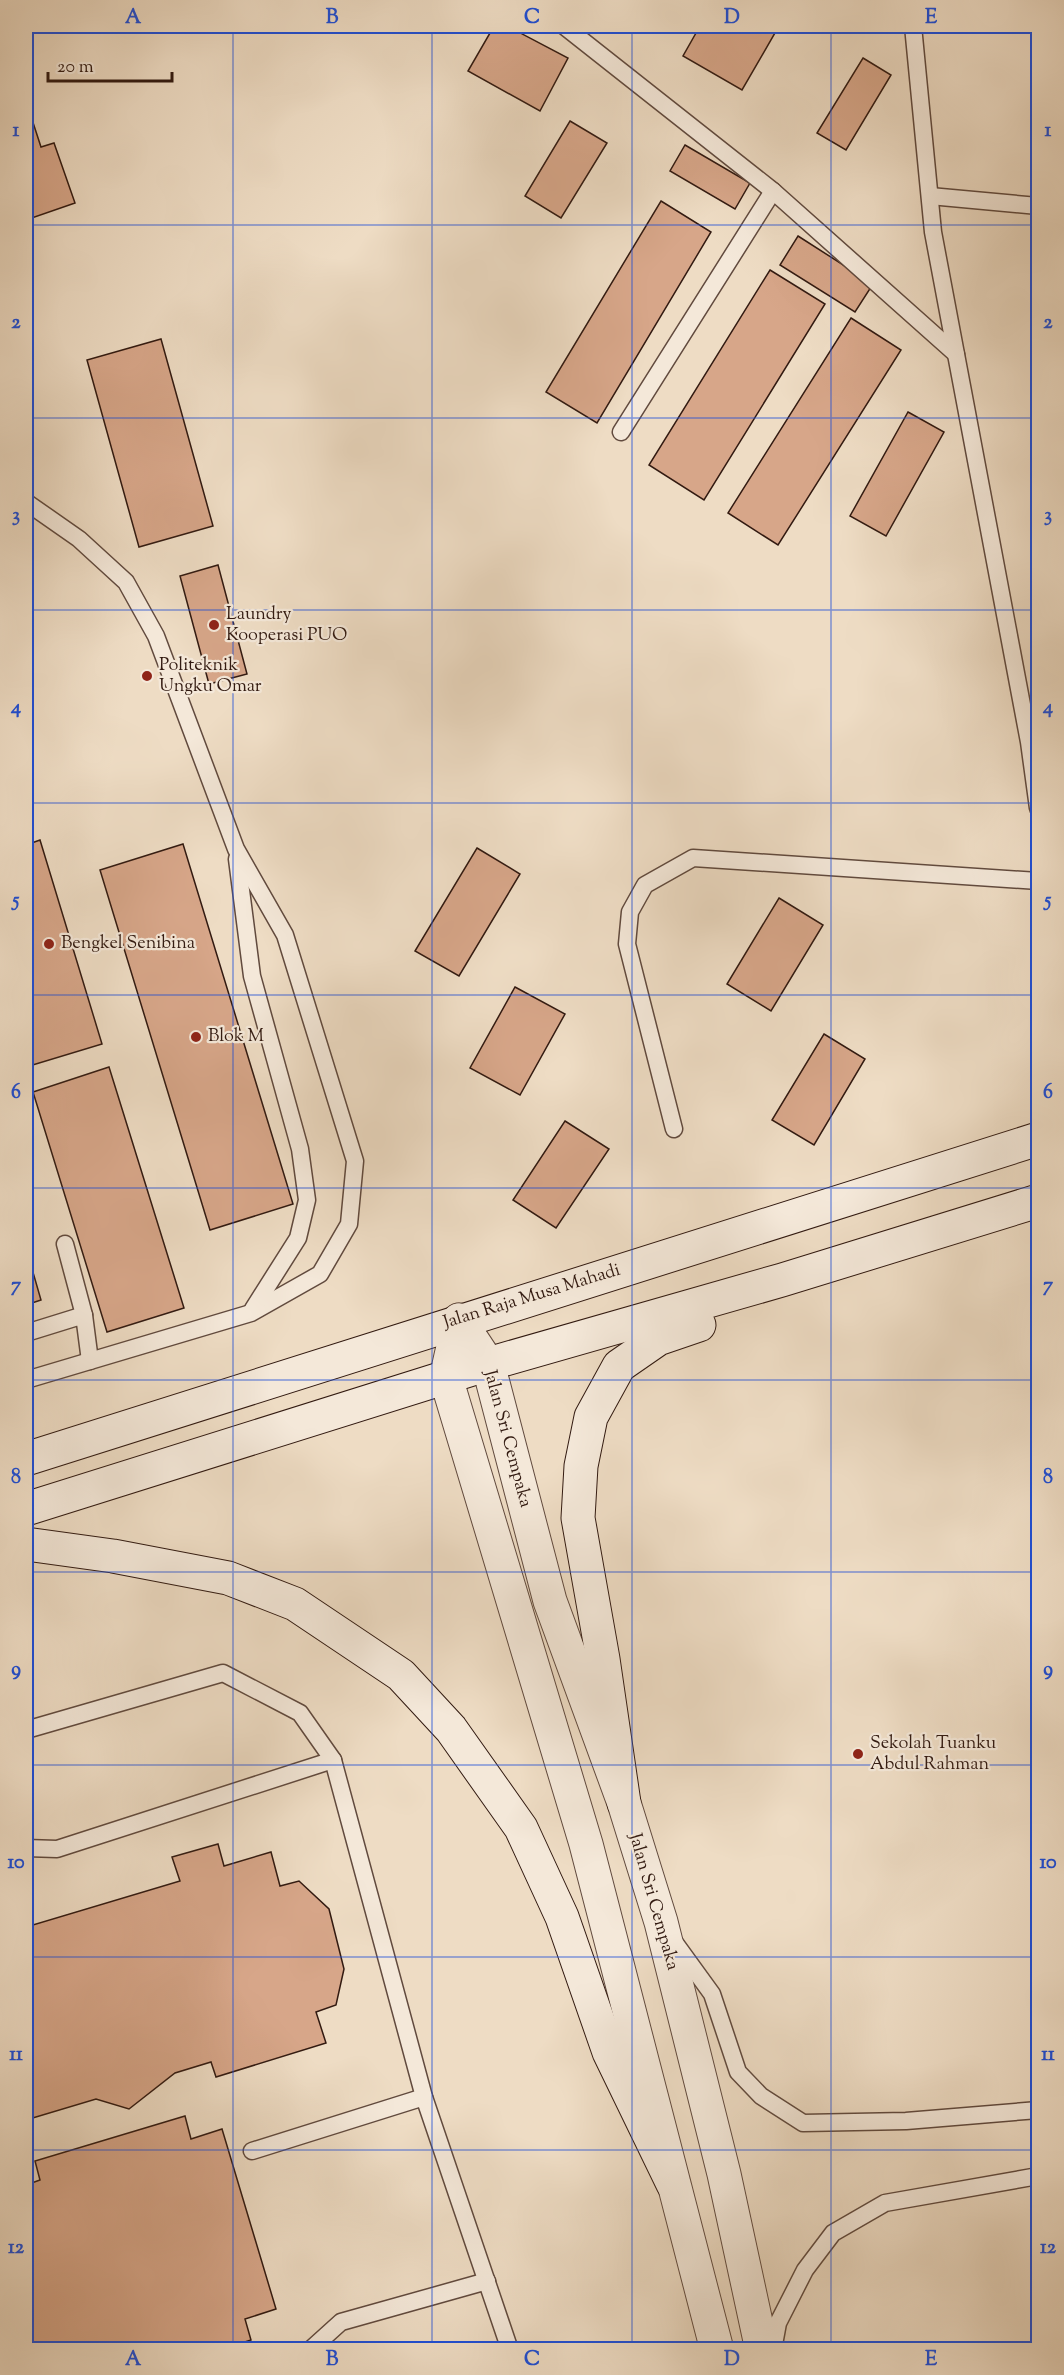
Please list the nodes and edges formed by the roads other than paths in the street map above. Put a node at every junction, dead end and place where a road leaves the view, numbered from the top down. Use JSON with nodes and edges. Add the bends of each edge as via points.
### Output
{"nodes":[{"id":1,"x":564,"y":26,"type":"edge"},
{"id":2,"x":914,"y":26,"type":"edge"},
{"id":3,"x":772,"y":191,"type":"junction"},
{"id":4,"x":930,"y":196,"type":"junction"},
{"id":5,"x":1038,"y":206,"type":"edge"},
{"id":6,"x":956,"y":354,"type":"junction"},
{"id":7,"x":621,"y":432,"type":"dead end"},
{"id":8,"x":26,"y":502,"type":"edge"},
{"id":9,"x":1038,"y":808,"type":"edge"},
{"id":10,"x":236,"y":849,"type":"junction"},
{"id":11,"x":1038,"y":881,"type":"edge"},
{"id":12,"x":674,"y":1129,"type":"dead end"},
{"id":13,"x":1038,"y":1139,"type":"edge"},
{"id":14,"x":1038,"y":1201,"type":"edge"},
{"id":15,"x":65,"y":1244,"type":"dead end"},
{"id":16,"x":782,"y":1280,"type":"junction"},
{"id":17,"x":251,"y":1313,"type":"junction"},
{"id":18,"x":84,"y":1315,"type":"junction"},
{"id":19,"x":459,"y":1320,"type":"junction"},
{"id":20,"x":26,"y":1333,"type":"edge"},
{"id":21,"x":90,"y":1361,"type":"junction"},
{"id":22,"x":488,"y":1364,"type":"junction"},
{"id":23,"x":446,"y":1378,"type":"junction"},
{"id":24,"x":26,"y":1380,"type":"edge"},
{"id":25,"x":26,"y":1459,"type":"edge"},
{"id":26,"x":26,"y":1509,"type":"edge"},
{"id":27,"x":26,"y":1544,"type":"edge"},
{"id":28,"x":26,"y":1730,"type":"edge"},
{"id":29,"x":333,"y":1760,"type":"junction"},
{"id":30,"x":624,"y":1803,"type":"junction"},
{"id":31,"x":26,"y":1848,"type":"edge"},
{"id":32,"x":661,"y":1922,"type":"junction"},
{"id":33,"x":424,"y":2097,"type":"junction"},
{"id":34,"x":1038,"y":2110,"type":"edge"},
{"id":35,"x":252,"y":2151,"type":"dead end"},
{"id":36,"x":1038,"y":2176,"type":"edge"},
{"id":37,"x":673,"y":2184,"type":"junction"},
{"id":38,"x":487,"y":2282,"type":"junction"},
{"id":39,"x":310,"y":2349,"type":"edge"},
{"id":40,"x":510,"y":2349,"type":"edge"},
{"id":41,"x":717,"y":2349,"type":"edge"},
{"id":42,"x":762,"y":2349,"type":"edge"},
{"id":43,"x":773,"y":2349,"type":"edge"}],
"edges":[{"from":1,"to":3,"type":"lane"},
{"from":2,"to":4,"type":"lane"},
{"from":3,"to":6,"type":"lane"},
{"from":3,"to":7,"type":"lane"},
{"from":4,"to":5,"type":"lane"},
{"from":4,"to":6,"type":"lane"},
{"from":6,"to":9,"type":"lane"},
{"from":8,"to":10,"type":"lane","via":[[79,539],[126,582],[156,636]]},
{"from":10,"to":17,"type":"lane","via":[[252,976],[300,1149],[307,1200],[298,1238]]},
{"from":10,"to":17,"type":"lane","via":[[285,935],[355,1161],[349,1224],[320,1274]]},
{"from":11,"to":12,"type":"lane","via":[[693,858],[645,885],[630,912],[627,944]]},
{"from":13,"to":19,"type":"main road","name":"Jalan Raja Musa Mahadi"},
{"from":14,"to":16,"type":"main road"},
{"from":15,"to":18,"type":"lane"},
{"from":16,"to":22,"type":"main road"},
{"from":16,"to":30,"type":"main road","via":[[763,1303],[658,1339],[620,1366],[591,1416],[580,1466],[578,1518]]},
{"from":17,"to":21,"type":"lane"},
{"from":18,"to":20,"type":"lane"},
{"from":18,"to":21,"type":"lane"},
{"from":19,"to":22,"type":"main road","name":"Jalan Sri Cempaka"},
{"from":19,"to":23,"type":"main road"},
{"from":19,"to":25,"type":"main road","name":"Jalan Raja Musa Mahadi"},
{"from":21,"to":24,"type":"lane"},
{"from":22,"to":23,"type":"main road"},
{"from":22,"to":30,"type":"main road","name":"Jalan Sri Cempaka","via":[[550,1600]]},
{"from":23,"to":26,"type":"main road"},
{"from":23,"to":37,"type":"main road","via":[[585,1844]]},
{"from":27,"to":37,"type":"main road","via":[[228,1578],[295,1604],[401,1675],[451,1730],[521,1828],[562,1917],[609,2052]]},
{"from":28,"to":29,"type":"lane","via":[[222,1673],[300,1713]]},
{"from":29,"to":31,"type":"lane","via":[[57,1850]]},
{"from":29,"to":33,"type":"lane"},
{"from":30,"to":32,"type":"main road","name":"Jalan Sri Cempaka"},
{"from":32,"to":34,"type":"lane","via":[[712,1994],[738,2072],[761,2096],[803,2123],[906,2121]]},
{"from":32,"to":42,"type":"main road","name":"Jalan Sri Cempaka"},
{"from":33,"to":35,"type":"lane"},
{"from":33,"to":38,"type":"lane"},
{"from":36,"to":43,"type":"lane","via":[[885,2203],[833,2233],[805,2270],[778,2323]]},
{"from":37,"to":41,"type":"main road"},
{"from":38,"to":39,"type":"lane","via":[[341,2322]]},
{"from":38,"to":40,"type":"lane"}]}
